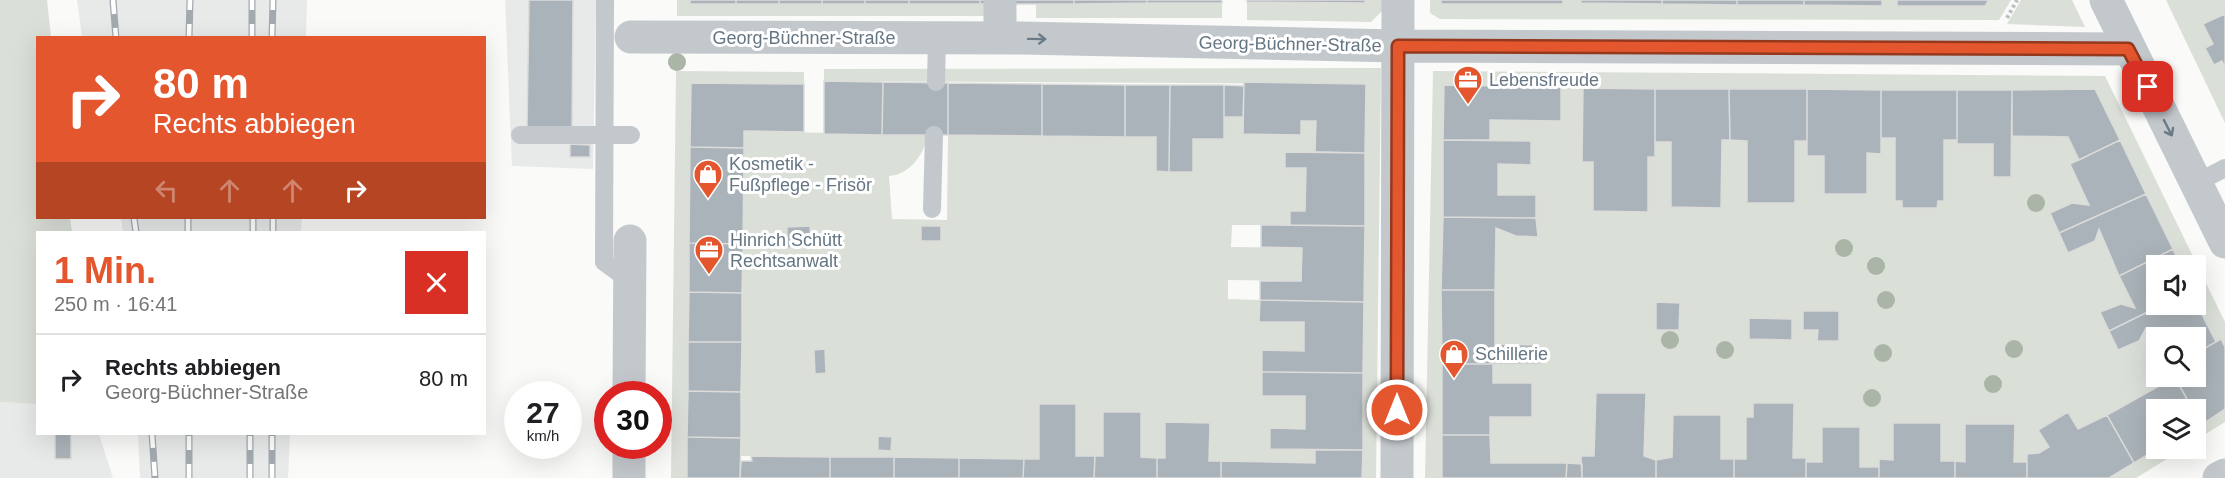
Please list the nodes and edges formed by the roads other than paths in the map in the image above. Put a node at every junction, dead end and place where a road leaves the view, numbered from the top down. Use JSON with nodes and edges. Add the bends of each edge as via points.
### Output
{"nodes":[{"id":1,"x":605,"y":0,"type":"edge"},
{"id":2,"x":1398,"y":0,"type":"edge"},
{"id":3,"x":2106,"y":0,"type":"edge"},
{"id":4,"x":1000,"y":3,"type":"dead end"},
{"id":5,"x":631,"y":37,"type":"dead end"},
{"id":6,"x":937,"y":38,"type":"junction"},
{"id":7,"x":1000,"y":38,"type":"junction"},
{"id":8,"x":1398,"y":46,"type":"junction"},
{"id":9,"x":2128,"y":49,"type":"junction"},
{"id":10,"x":936,"y":82,"type":"dead end"},
{"id":11,"x":520,"y":135,"type":"dead end"},
{"id":12,"x":604,"y":135,"type":"junction"},
{"id":13,"x":631,"y":135,"type":"dead end"},
{"id":14,"x":934,"y":135,"type":"dead end"},
{"id":15,"x":2225,"y":168,"type":"edge"},
{"id":16,"x":2196,"y":183,"type":"junction"},
{"id":17,"x":932,"y":209,"type":"dead end"},
{"id":18,"x":630,"y":241,"type":"dead end"},
{"id":19,"x":2225,"y":242,"type":"edge"},
{"id":20,"x":630,"y":281,"type":"junction"},
{"id":21,"x":629,"y":381,"type":"edge"},
{"id":22,"x":629,"y":459,"type":"edge"},
{"id":23,"x":2225,"y":475,"type":"edge"},
{"id":24,"x":629,"y":478,"type":"edge"},
{"id":25,"x":1397,"y":478,"type":"edge"},
{"id":26,"x":2219,"y":478,"type":"edge"}],
"edges":[{"from":1,"to":12,"type":"lane"},
{"from":2,"to":8,"type":"street"},
{"from":3,"to":9,"type":"street"},
{"from":4,"to":7,"type":"street"},
{"from":5,"to":6,"type":"street","name":"Georg-Büchner-Straße"},
{"from":6,"to":7,"type":"street","name":"Georg-Büchner-Straße"},
{"from":6,"to":10,"type":"lane"},
{"from":7,"to":8,"type":"street","name":"Georg-Büchner-Straße","one_way":true},
{"from":8,"to":9,"type":"street","name":"Georg-Büchner-Straße"},
{"from":8,"to":25,"type":"street"},
{"from":9,"to":16,"type":"street","one_way":true},
{"from":11,"to":12,"type":"lane"},
{"from":12,"to":13,"type":"lane"},
{"from":12,"to":20,"type":"lane","via":[[604,262]]},
{"from":14,"to":17,"type":"lane"},
{"from":15,"to":16,"type":"lane"},
{"from":16,"to":19,"type":"street"},
{"from":18,"to":20,"type":"street"},
{"from":20,"to":21,"type":"street"},
{"from":22,"to":24,"type":"street"},
{"from":23,"to":26,"type":"street"}]}
